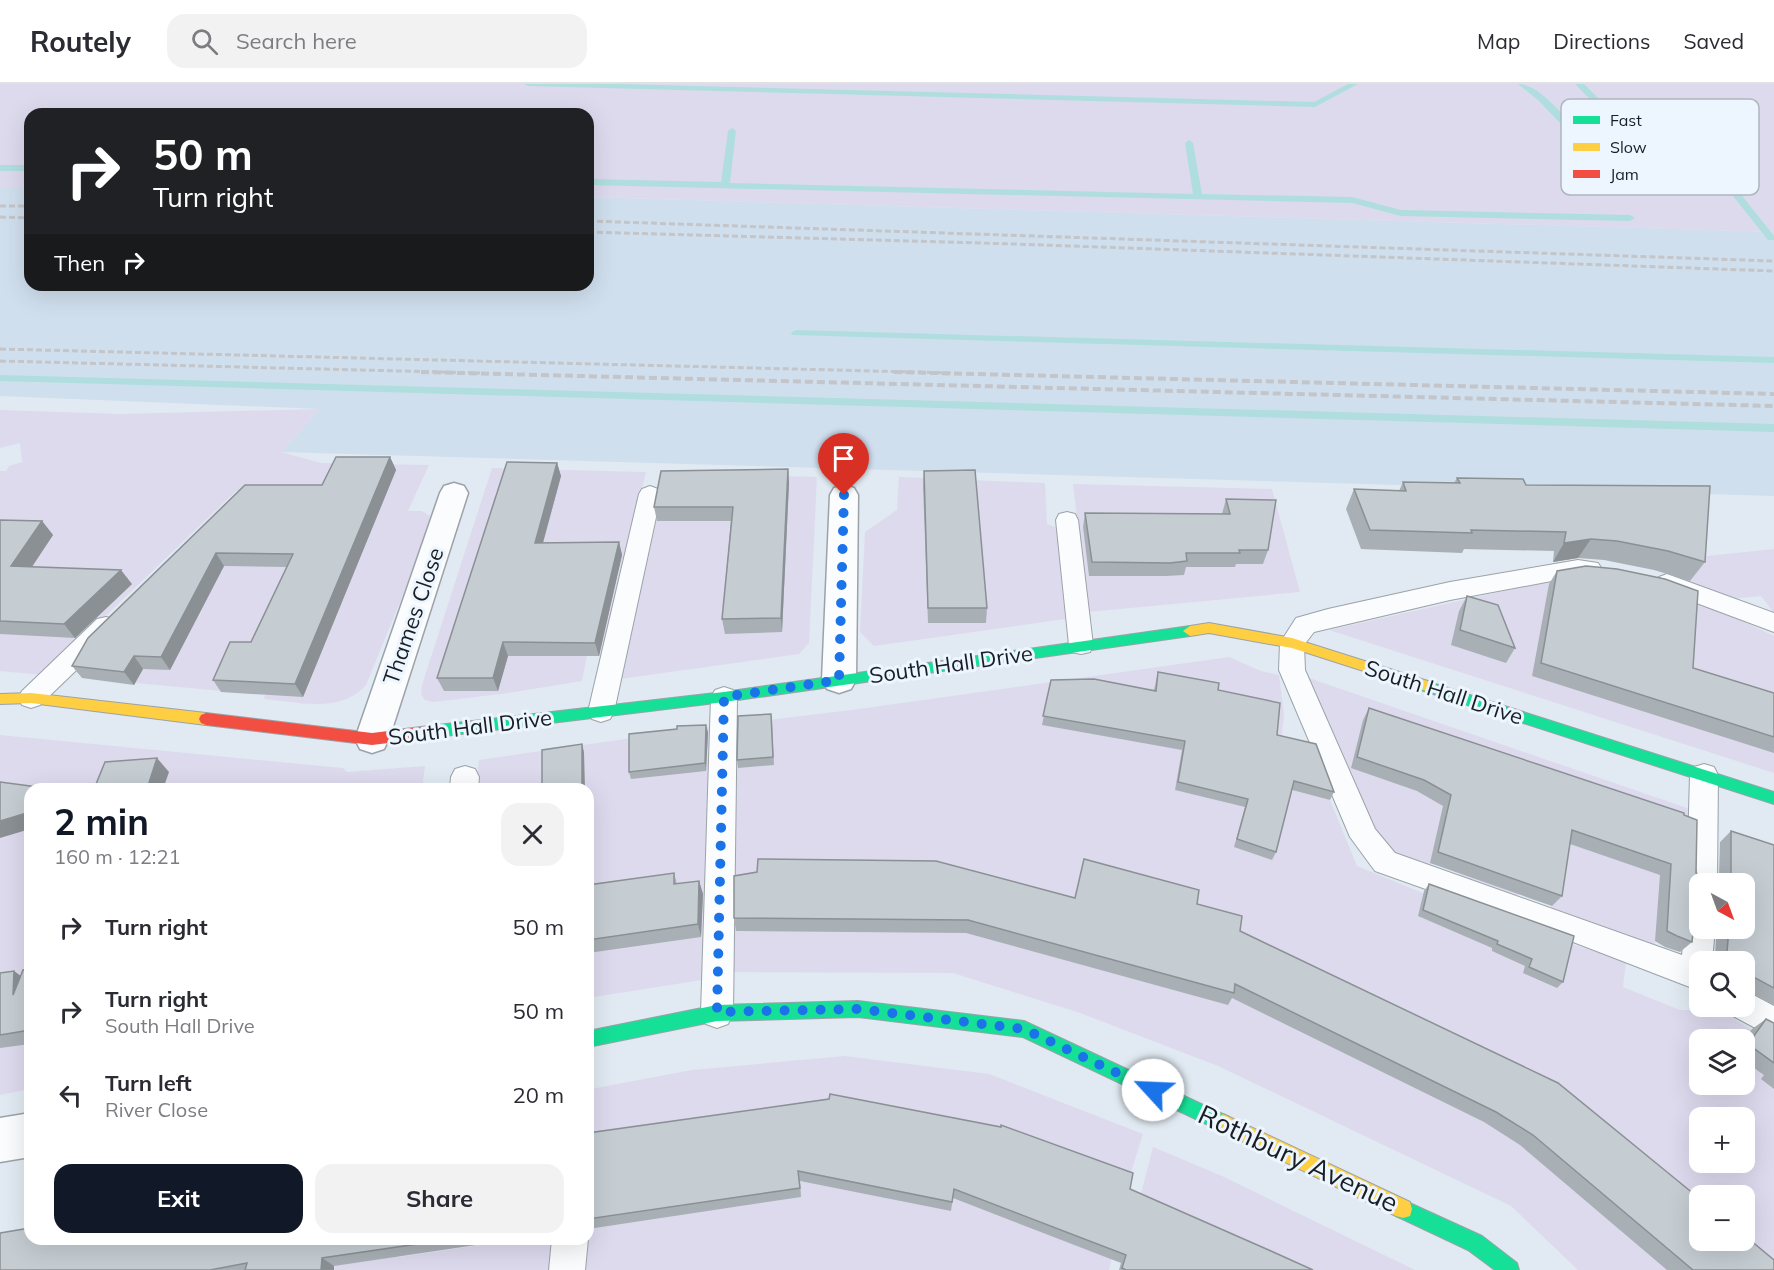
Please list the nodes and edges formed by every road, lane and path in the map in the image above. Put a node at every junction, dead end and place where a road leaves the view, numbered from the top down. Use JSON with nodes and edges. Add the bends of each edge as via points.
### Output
{"nodes":[{"id":1,"x":454,"y":493,"type":"dead end"},
{"id":2,"x":650,"y":494,"type":"dead end"},
{"id":3,"x":844,"y":495,"type":"dead end"},
{"id":4,"x":1067,"y":520,"type":"dead end"},
{"id":5,"x":1609,"y":570,"type":"edge"},
{"id":6,"x":1650,"y":579,"type":"edge"},
{"id":7,"x":123,"y":610,"type":"edge"},
{"id":8,"x":1774,"y":623,"type":"edge"},
{"id":9,"x":1292,"y":643,"type":"junction"},
{"id":10,"x":1081,"y":645,"type":"junction"},
{"id":11,"x":839,"y":680,"type":"junction"},
{"id":12,"x":724,"y":697,"type":"junction"},
{"id":13,"x":31,"y":698,"type":"junction"},
{"id":14,"x":0,"y":699,"type":"edge"},
{"id":15,"x":601,"y":712,"type":"junction"},
{"id":16,"x":372,"y":739,"type":"junction"},
{"id":17,"x":1704,"y":775,"type":"junction"},
{"id":18,"x":1774,"y":798,"type":"edge"},
{"id":19,"x":1702,"y":873,"type":"edge"},
{"id":20,"x":1689,"y":973,"type":"edge"},
{"id":21,"x":717,"y":1012,"type":"junction"},
{"id":22,"x":1755,"y":1012,"type":"edge"},
{"id":23,"x":1774,"y":1023,"type":"edge"},
{"id":24,"x":594,"y":1038,"type":"edge"},
{"id":25,"x":24,"y":1136,"type":"edge"},
{"id":26,"x":0,"y":1140,"type":"edge"},
{"id":27,"x":569,"y":1245,"type":"edge"},
{"id":28,"x":567,"y":1270,"type":"edge"},
{"id":29,"x":1510,"y":1270,"type":"edge"}],
"edges":[{"from":1,"to":16,"type":"street","name":"Thames Close"},
{"from":2,"to":15,"type":"lane"},
{"from":3,"to":11,"type":"street"},
{"from":4,"to":10,"type":"lane"},
{"from":5,"to":9,"type":"lane","via":[[1578,568],[1328,618],[1305,625]]},
{"from":6,"to":8,"type":"lane"},
{"from":7,"to":13,"type":"lane"},
{"from":9,"to":10,"type":"street","name":"South Hall Drive","via":[[1209,628]]},
{"from":9,"to":17,"type":"street","name":"South Hall Drive"},
{"from":9,"to":20,"type":"lane","via":[[1292,670],[1364,837],[1385,862]]},
{"from":10,"to":11,"type":"street","name":"South Hall Drive"},
{"from":11,"to":12,"type":"street","name":"South Hall Drive"},
{"from":12,"to":15,"type":"street","name":"South Hall Drive"},
{"from":12,"to":21,"type":"lane"},
{"from":13,"to":14,"type":"street","name":"South Hall Drive"},
{"from":13,"to":16,"type":"street","name":"South Hall Drive"},
{"from":15,"to":16,"type":"street","name":"South Hall Drive"},
{"from":17,"to":18,"type":"street","name":"South Hall Drive"},
{"from":17,"to":19,"type":"lane"},
{"from":21,"to":24,"type":"street","name":"Rothbury Avenue"},
{"from":21,"to":29,"type":"street","name":"Rothbury Avenue","via":[[858,1009],[1024,1029],[1475,1243]]},
{"from":22,"to":23,"type":"lane"},
{"from":25,"to":26,"type":"street"},
{"from":27,"to":28,"type":"lane"}]}
